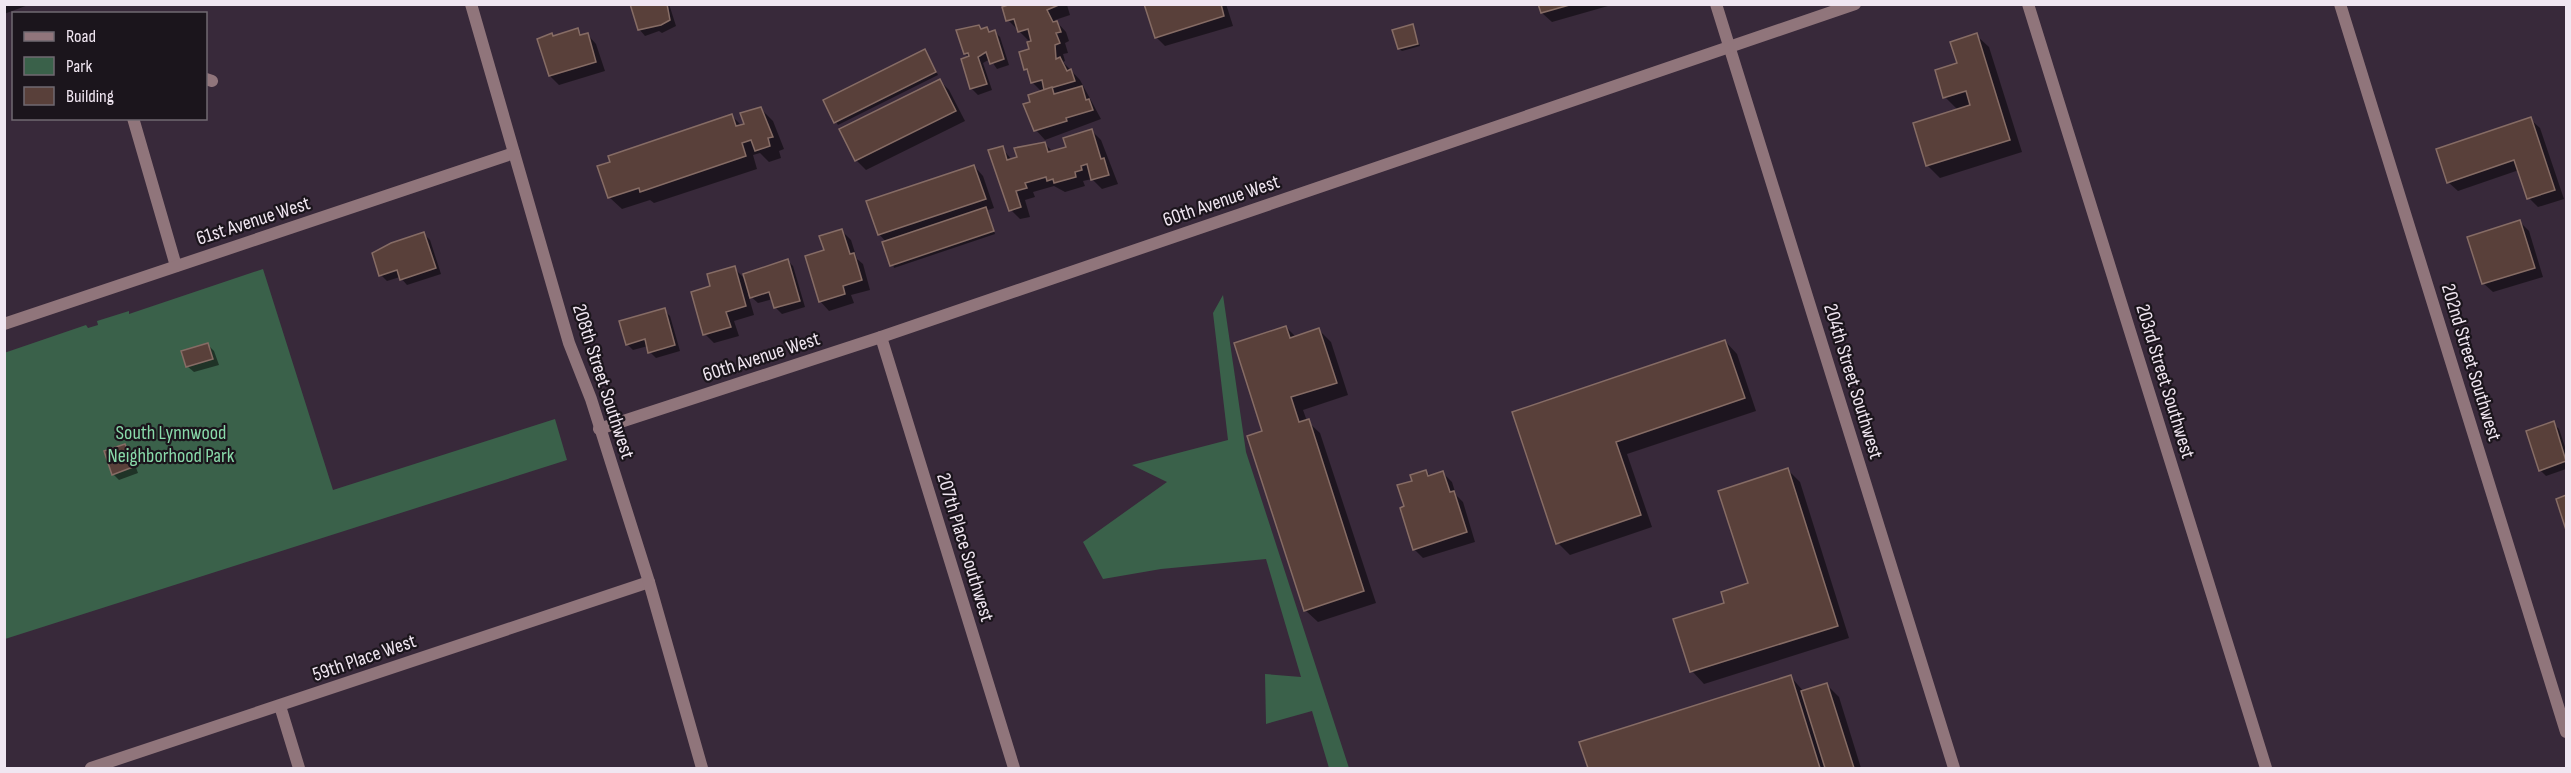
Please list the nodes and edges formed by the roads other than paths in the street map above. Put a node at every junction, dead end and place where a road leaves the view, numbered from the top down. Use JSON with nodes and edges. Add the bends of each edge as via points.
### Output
{"nodes":[{"id":1,"x":471,"y":4,"type":"edge"},
{"id":2,"x":1716,"y":4,"type":"edge"},
{"id":3,"x":1855,"y":4,"type":"edge"},
{"id":4,"x":2028,"y":4,"type":"edge"},
{"id":5,"x":2340,"y":4,"type":"edge"},
{"id":6,"x":1729,"y":46,"type":"junction"},
{"id":7,"x":134,"y":120,"type":"edge"},
{"id":8,"x":514,"y":153,"type":"junction"},
{"id":9,"x":176,"y":266,"type":"junction"},
{"id":10,"x":4,"y":324,"type":"edge"},
{"id":11,"x":881,"y":337,"type":"junction"},
{"id":12,"x":600,"y":429,"type":"junction"},
{"id":13,"x":649,"y":582,"type":"junction"},
{"id":14,"x":280,"y":706,"type":"junction"},
{"id":15,"x":2566,"y":732,"type":"edge"},
{"id":16,"x":91,"y":768,"type":"edge"},
{"id":17,"x":299,"y":768,"type":"edge"},
{"id":18,"x":702,"y":768,"type":"edge"},
{"id":19,"x":1014,"y":768,"type":"edge"},
{"id":20,"x":1954,"y":768,"type":"edge"},
{"id":21,"x":2266,"y":768,"type":"edge"}],
"edges":[{"from":1,"to":8,"type":"street","name":"208th Street Southwest"},
{"from":2,"to":6,"type":"street","name":"204th Street Southwest"},
{"from":3,"to":6,"type":"street","name":"60th Avenue West"},
{"from":4,"to":21,"type":"street","name":"203rd Street Southwest"},
{"from":5,"to":15,"type":"street","name":"202nd Street Southwest"},
{"from":6,"to":11,"type":"street","name":"60th Avenue West"},
{"from":6,"to":20,"type":"street","name":"204th Street Southwest"},
{"from":7,"to":9,"type":"street"},
{"from":8,"to":9,"type":"street","name":"61st Avenue West"},
{"from":8,"to":12,"type":"street","name":"208th Street Southwest","via":[[569,343]]},
{"from":9,"to":10,"type":"street","name":"61st Avenue West"},
{"from":11,"to":12,"type":"street","name":"60th Avenue West"},
{"from":11,"to":19,"type":"street","name":"207th Place Southwest"},
{"from":12,"to":13,"type":"street","name":"208th Street Southwest"},
{"from":13,"to":14,"type":"street","name":"59th Place West"},
{"from":13,"to":18,"type":"street","name":"208th Street Southwest"},
{"from":14,"to":16,"type":"street","name":"59th Place West"},
{"from":14,"to":17,"type":"street"}]}
